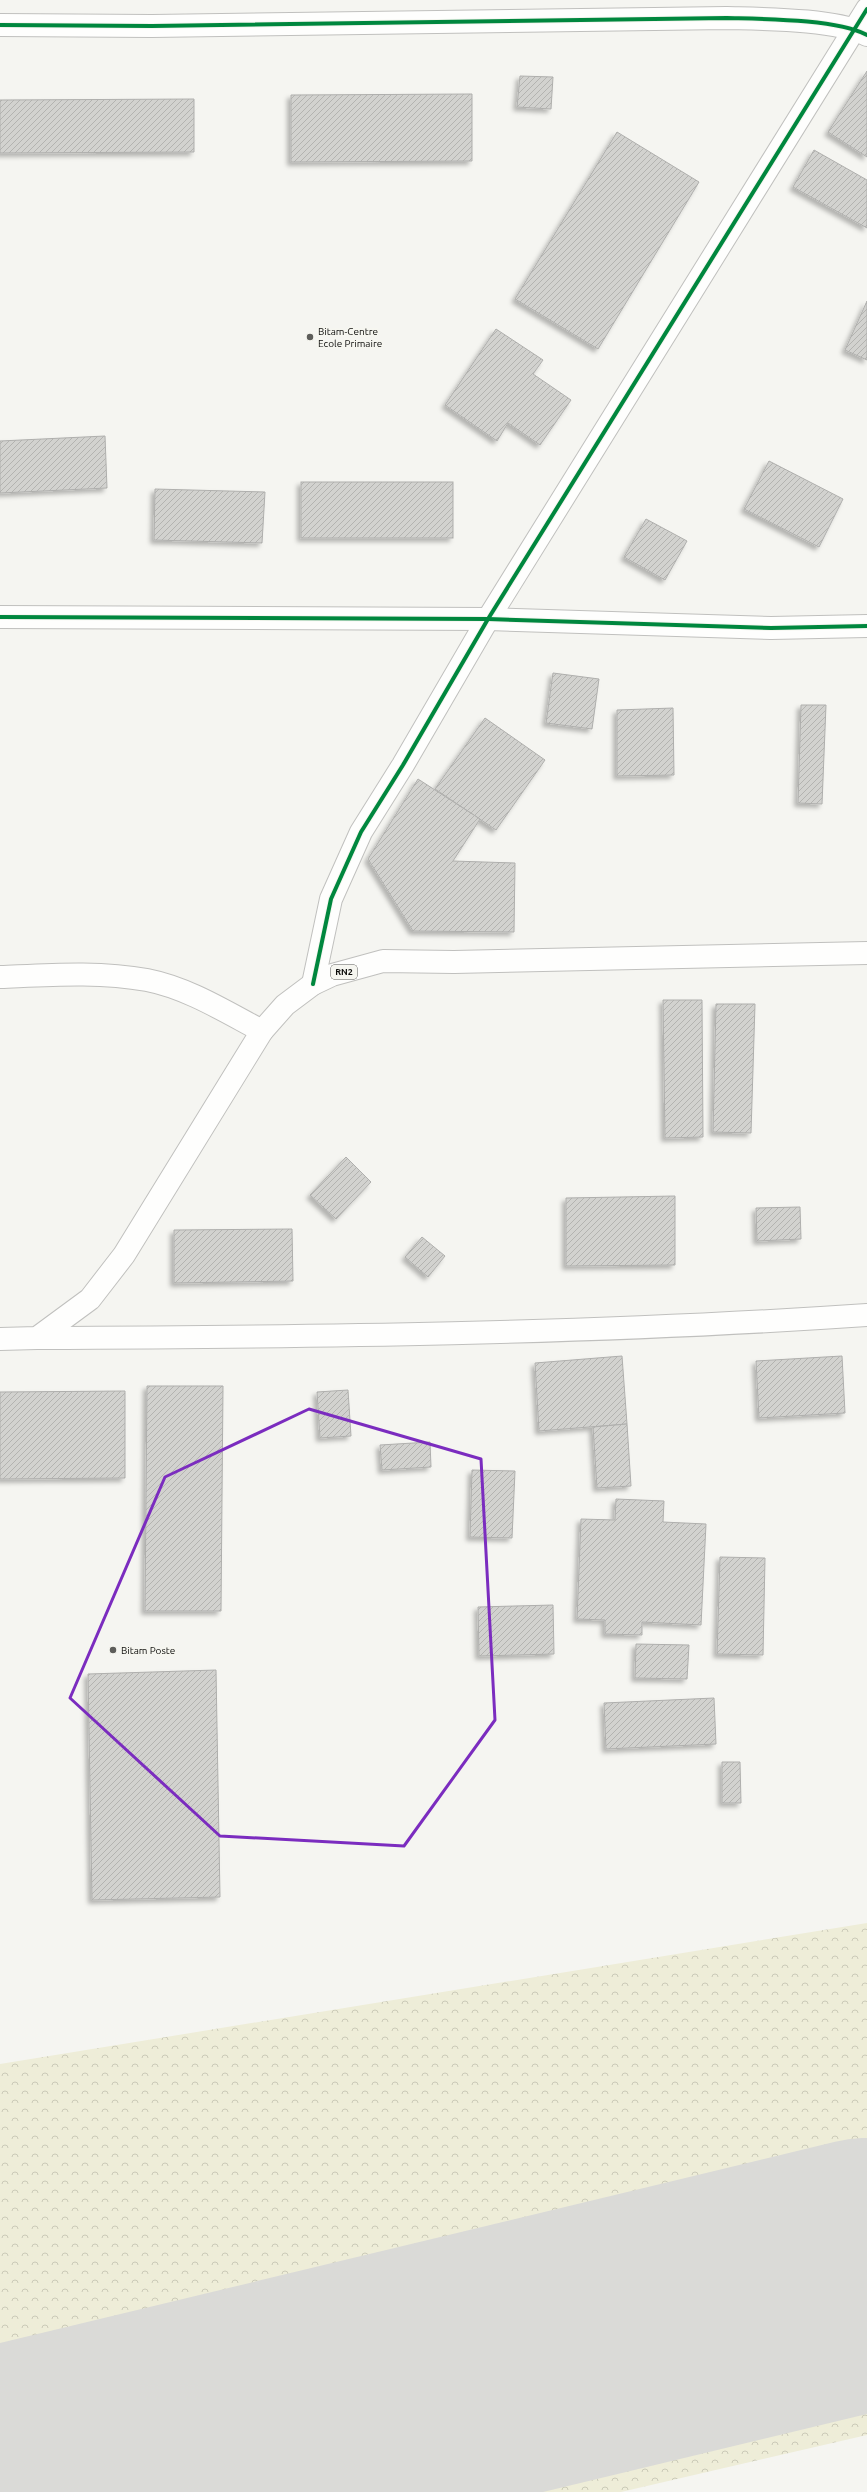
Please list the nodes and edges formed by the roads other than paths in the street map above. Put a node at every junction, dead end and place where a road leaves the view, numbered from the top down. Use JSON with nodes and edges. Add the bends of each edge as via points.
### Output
{"nodes":[{"id":1,"x":867,"y":9,"type":"edge"},
{"id":2,"x":0,"y":26,"type":"edge"},
{"id":3,"x":861,"y":32,"type":"edge"},
{"id":4,"x":0,"y":617,"type":"edge"},
{"id":5,"x":488,"y":619,"type":"junction"},
{"id":6,"x":867,"y":626,"type":"edge"},
{"id":7,"x":867,"y":953,"type":"edge"},
{"id":8,"x":0,"y":977,"type":"edge"},
{"id":9,"x":313,"y":984,"type":"junction"},
{"id":10,"x":262,"y":1031,"type":"junction"},
{"id":11,"x":867,"y":1315,"type":"edge"},
{"id":12,"x":37,"y":1338,"type":"junction"},
{"id":13,"x":0,"y":1339,"type":"edge"}],
"edges":[{"from":1,"to":3,"type":"main road"},
{"from":2,"to":3,"type":"main road","via":[[727,18],[784,20]]},
{"from":3,"to":5,"type":"main road"},
{"from":4,"to":5,"type":"main road"},
{"from":5,"to":6,"type":"main road","via":[[771,628]]},
{"from":5,"to":9,"type":"main road","via":[[361,832],[332,899]]},
{"from":7,"to":9,"type":"main road","number":"RN2","via":[[454,962],[382,961],[332,975]]},
{"from":8,"to":10,"type":"main road","via":[[81,975],[147,980],[213,1005]]},
{"from":9,"to":10,"type":"main road","number":"RN2","via":[[285,1005]]},
{"from":10,"to":12,"type":"main road","number":"RN2","via":[[124,1255],[90,1299]]},
{"from":11,"to":12,"type":"main road","via":[[757,1322],[312,1337]]},
{"from":12,"to":13,"type":"main road"}]}
